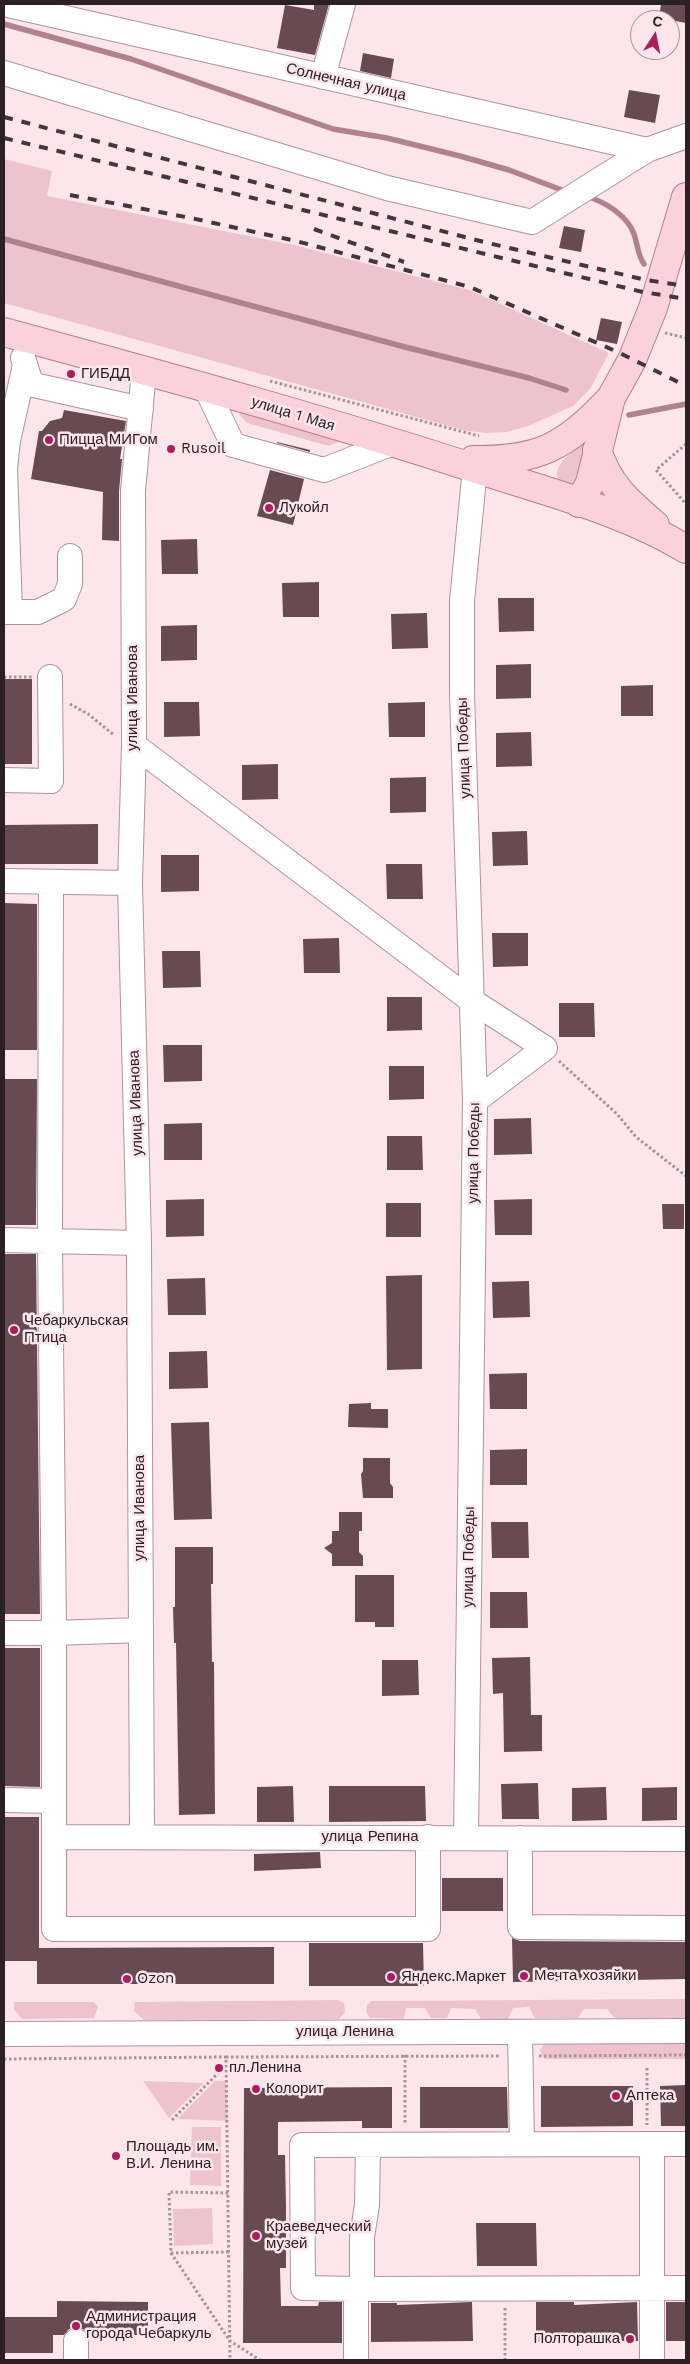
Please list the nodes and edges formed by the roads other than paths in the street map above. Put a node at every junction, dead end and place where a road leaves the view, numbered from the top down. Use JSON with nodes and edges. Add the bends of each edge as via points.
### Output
{"nodes":[{"id":1,"x":4,"y":4,"type":"edge"},
{"id":2,"x":343,"y":4,"type":"edge"},
{"id":3,"x":4,"y":73,"type":"edge"},
{"id":4,"x":323,"y":77,"type":"junction"},
{"id":5,"x":686,"y":136,"type":"edge"},
{"id":6,"x":647,"y":150,"type":"junction"},
{"id":7,"x":686,"y":197,"type":"edge"},
{"id":8,"x":12,"y":334,"type":"edge"},
{"id":9,"x":25,"y":365,"type":"junction"},
{"id":10,"x":144,"y":371,"type":"junction"},
{"id":11,"x":206,"y":388,"type":"junction"},
{"id":12,"x":611,"y":398,"type":"junction"},
{"id":13,"x":141,"y":409,"type":"junction"},
{"id":14,"x":565,"y":441,"type":"junction"},
{"id":15,"x":393,"y":443,"type":"junction"},
{"id":16,"x":597,"y":450,"type":"junction"},
{"id":17,"x":463,"y":464,"type":"junction"},
{"id":18,"x":548,"y":492,"type":"junction"},
{"id":19,"x":579,"y":503,"type":"junction"},
{"id":20,"x":680,"y":545,"type":"edge"},
{"id":21,"x":70,"y":556,"type":"dead end"},
{"id":22,"x":7,"y":612,"type":"edge"},
{"id":23,"x":50,"y":677,"type":"road end"},
{"id":24,"x":134,"y":745,"type":"junction"},
{"id":25,"x":4,"y":780,"type":"edge"},
{"id":26,"x":4,"y":881,"type":"edge"},
{"id":27,"x":51,"y":882,"type":"junction"},
{"id":28,"x":130,"y":883,"type":"junction"},
{"id":29,"x":472,"y":1001,"type":"junction"},
{"id":30,"x":475,"y":1100,"type":"junction"},
{"id":31,"x":4,"y":1240,"type":"edge"},
{"id":32,"x":50,"y":1241,"type":"junction"},
{"id":33,"x":139,"y":1243,"type":"junction"},
{"id":34,"x":141,"y":1630,"type":"junction"},
{"id":35,"x":4,"y":1633,"type":"edge"},
{"id":36,"x":54,"y":1633,"type":"junction"},
{"id":37,"x":4,"y":1800,"type":"edge"},
{"id":38,"x":54,"y":1801,"type":"junction"},
{"id":39,"x":142,"y":1836,"type":"junction"},
{"id":40,"x":54,"y":1837,"type":"junction"},
{"id":41,"x":428,"y":1837,"type":"junction"},
{"id":42,"x":466,"y":1838,"type":"junction"},
{"id":43,"x":520,"y":1838,"type":"junction"},
{"id":44,"x":686,"y":1839,"type":"edge"},
{"id":45,"x":686,"y":1928,"type":"edge"},
{"id":46,"x":520,"y":2032,"type":"junction"},
{"id":47,"x":686,"y":2032,"type":"edge"},
{"id":48,"x":4,"y":2034,"type":"edge"},
{"id":49,"x":522,"y":2144,"type":"junction"},
{"id":50,"x":649,"y":2144,"type":"junction"},
{"id":51,"x":686,"y":2144,"type":"edge"},
{"id":52,"x":368,"y":2145,"type":"junction"},
{"id":53,"x":359,"y":2288,"type":"junction"},
{"id":54,"x":652,"y":2288,"type":"junction"},
{"id":55,"x":686,"y":2288,"type":"edge"},
{"id":56,"x":356,"y":2360,"type":"edge"},
{"id":57,"x":652,"y":2360,"type":"edge"}],
"edges":[{"from":1,"to":4,"type":"street","name":"Солнечная улица"},
{"from":2,"to":4,"type":"street"},
{"from":3,"to":6,"type":"street","via":[[387,188],[532,222]]},
{"from":4,"to":6,"type":"street","name":"Солнечная улица"},
{"from":5,"to":6,"type":"street"},
{"from":7,"to":12,"type":"main road","via":[[653,308],[632,360]]},
{"from":8,"to":9,"type":"street"},
{"from":8,"to":10,"type":"main road","name":"улица 1 Мая"},
{"from":9,"to":13,"type":"street","via":[[34,385]]},
{"from":9,"to":22,"type":"street","via":[[8,441],[6,468]]},
{"from":10,"to":11,"type":"main road","name":"улица 1 Мая"},
{"from":10,"to":13,"type":"street","name":"улица Иванова"},
{"from":11,"to":15,"type":"main road","name":"улица 1 Мая"},
{"from":11,"to":15,"type":"street","via":[[233,445],[324,470]]},
{"from":12,"to":14,"type":"main road"},
{"from":12,"to":16,"type":"main road"},
{"from":13,"to":24,"type":"street","name":"улица Иванова","via":[[133,491]]},
{"from":14,"to":17,"type":"main road","via":[[519,458]]},
{"from":14,"to":18,"type":"main road","via":[[552,465]]},
{"from":15,"to":17,"type":"main road","name":"улица 1 Мая"},
{"from":16,"to":19,"type":"main road","via":[[590,484]]},
{"from":16,"to":20,"type":"main road","via":[[610,482],[624,498]]},
{"from":17,"to":18,"type":"main road","name":"улица 1 Мая"},
{"from":17,"to":29,"type":"street","name":"улица Победы","via":[[462,703]]},
{"from":18,"to":19,"type":"main road","name":"улица 1 Мая"},
{"from":19,"to":20,"type":"main road","name":"улица 1 Мая"},
{"from":21,"to":22,"type":"street","via":[[70,584],[64,599],[38,612]]},
{"from":23,"to":25,"type":"street","via":[[50,781]]},
{"from":24,"to":28,"type":"street","name":"улица Иванова"},
{"from":24,"to":29,"type":"street"},
{"from":26,"to":27,"type":"street"},
{"from":27,"to":28,"type":"street"},
{"from":27,"to":32,"type":"street"},
{"from":28,"to":33,"type":"street","name":"улица Иванова"},
{"from":29,"to":30,"type":"street","name":"улица Победы"},
{"from":29,"to":30,"type":"street","via":[[545,1048]]},
{"from":30,"to":42,"type":"street","name":"улица Победы"},
{"from":31,"to":32,"type":"street"},
{"from":32,"to":33,"type":"street"},
{"from":32,"to":36,"type":"street"},
{"from":33,"to":34,"type":"street","name":"улица Иванова"},
{"from":34,"to":36,"type":"street"},
{"from":34,"to":39,"type":"street","name":"улица Иванова"},
{"from":35,"to":36,"type":"street"},
{"from":36,"to":38,"type":"street"},
{"from":37,"to":38,"type":"street"},
{"from":38,"to":40,"type":"street"},
{"from":39,"to":40,"type":"street","name":"улица Репина"},
{"from":39,"to":41,"type":"street","name":"улица Репина"},
{"from":40,"to":41,"type":"street","via":[[54,1929],[428,1930]]},
{"from":41,"to":42,"type":"street","name":"улица Репина"},
{"from":42,"to":43,"type":"street","name":"улица Репина"},
{"from":43,"to":44,"type":"street","name":"улица Репина"},
{"from":43,"to":45,"type":"street","via":[[520,1927]]},
{"from":46,"to":47,"type":"street","name":"улица Ленина"},
{"from":46,"to":48,"type":"street","name":"улица Ленина"},
{"from":46,"to":49,"type":"street"},
{"from":49,"to":50,"type":"street"},
{"from":49,"to":52,"type":"street"},
{"from":50,"to":51,"type":"street"},
{"from":50,"to":54,"type":"street"},
{"from":52,"to":53,"type":"street","via":[[367,2205]]},
{"from":52,"to":53,"type":"street","via":[[302,2145],[303,2288]]},
{"from":53,"to":54,"type":"street"},
{"from":53,"to":56,"type":"street"},
{"from":54,"to":55,"type":"street"},
{"from":54,"to":57,"type":"street"}]}
